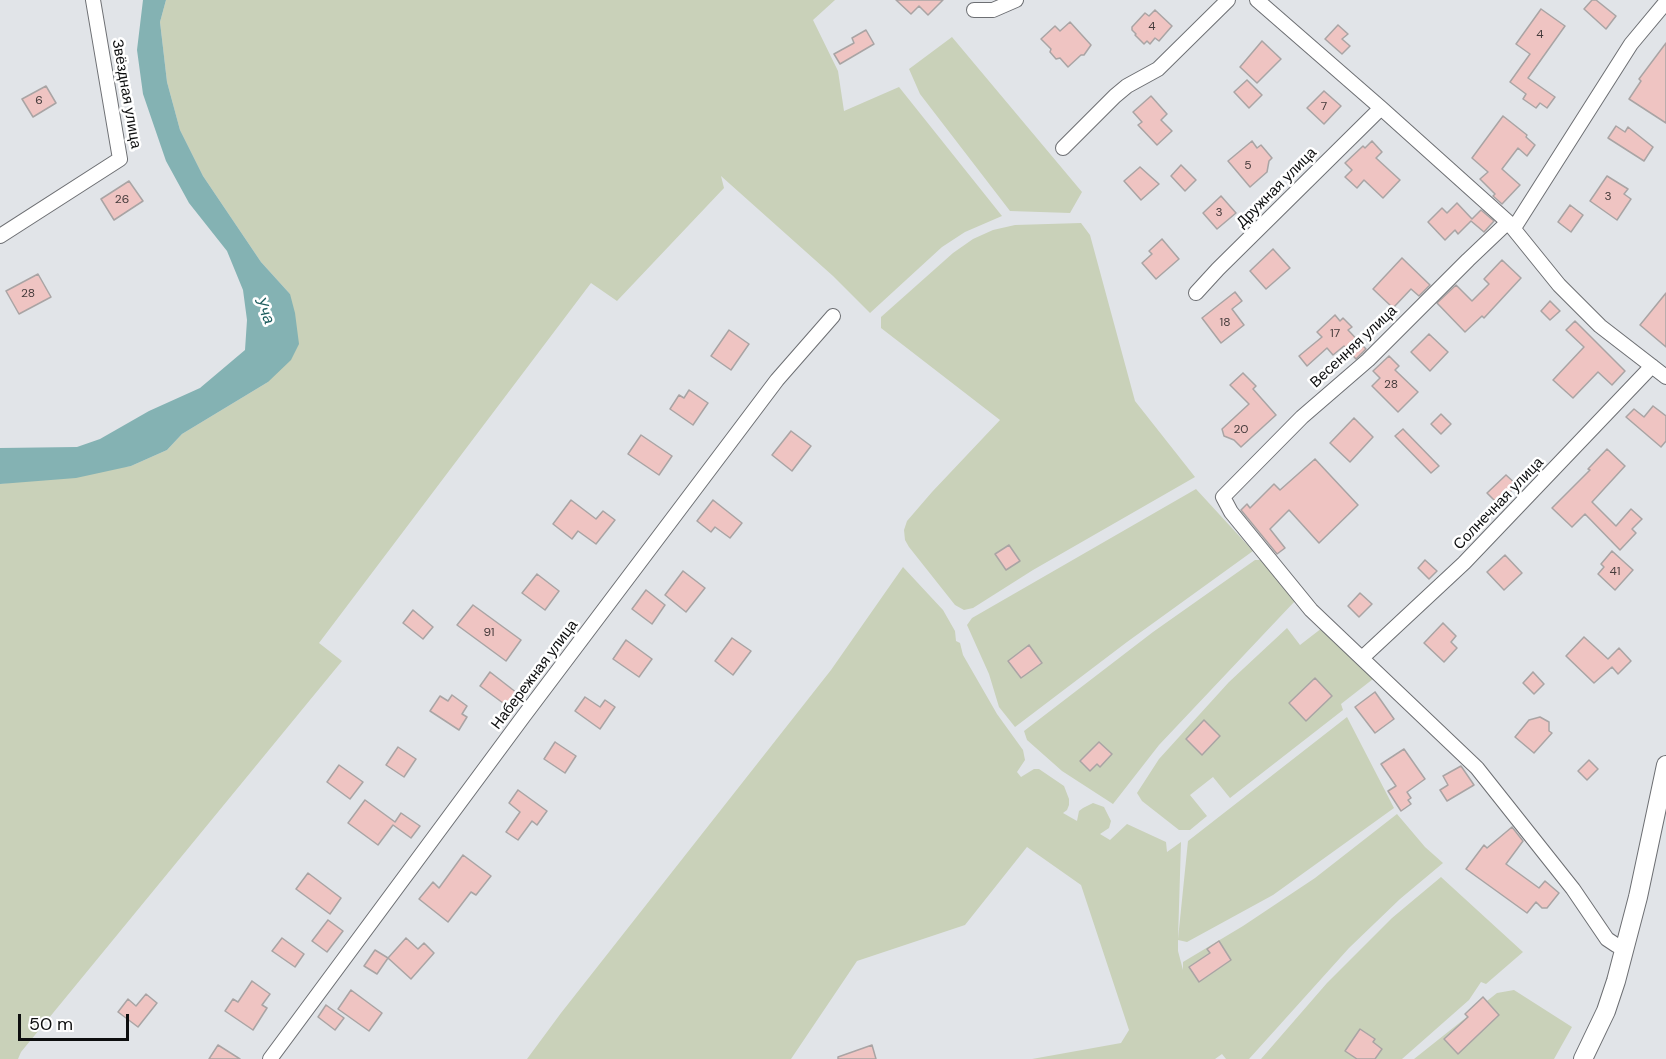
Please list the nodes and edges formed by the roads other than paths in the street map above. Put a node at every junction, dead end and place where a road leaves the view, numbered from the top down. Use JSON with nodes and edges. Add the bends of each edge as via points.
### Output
{"nodes":[{"id":1,"x":93,"y":0,"type":"edge"},
{"id":2,"x":1016,"y":0,"type":"edge"},
{"id":3,"x":1228,"y":0,"type":"edge"},
{"id":4,"x":1257,"y":0,"type":"edge"},
{"id":5,"x":1666,"y":2,"type":"edge"},
{"id":6,"x":974,"y":10,"type":"dead end"},
{"id":7,"x":1381,"y":108,"type":"junction"},
{"id":8,"x":1064,"y":148,"type":"dead end"},
{"id":9,"x":1511,"y":225,"type":"junction"},
{"id":10,"x":0,"y":236,"type":"edge"},
{"id":11,"x":1196,"y":293,"type":"dead end"},
{"id":12,"x":833,"y":316,"type":"dead end"},
{"id":13,"x":1652,"y":366,"type":"junction"},
{"id":14,"x":1666,"y":377,"type":"edge"},
{"id":15,"x":1362,"y":658,"type":"junction"},
{"id":16,"x":1666,"y":765,"type":"edge"},
{"id":17,"x":1625,"y":948,"type":"junction"},
{"id":18,"x":270,"y":1059,"type":"edge"},
{"id":19,"x":1583,"y":1059,"type":"edge"}],
"edges":[{"from":1,"to":10,"type":"street","name":"Звёздная улица","via":[[120,159]]},
{"from":2,"to":6,"type":"street","via":[[993,10]]},
{"from":3,"to":8,"type":"street","via":[[1158,69],[1115,96]]},
{"from":4,"to":7,"type":"street"},
{"from":5,"to":9,"type":"street","name":"Весенняя улица","via":[[1631,44]]},
{"from":7,"to":9,"type":"street"},
{"from":7,"to":11,"type":"street","name":"Дружная улица"},
{"from":9,"to":13,"type":"street","via":[[1559,285],[1600,326]]},
{"from":9,"to":15,"type":"street","name":"Весенняя улица","via":[[1468,260],[1223,497],[1311,610]]},
{"from":12,"to":18,"type":"street","name":"Набережная улица","via":[[777,380]]},
{"from":13,"to":14,"type":"street"},
{"from":13,"to":15,"type":"street","name":"Солнечная улица","via":[[1464,563]]},
{"from":15,"to":17,"type":"street","via":[[1477,768],[1574,889],[1607,939]]},
{"from":16,"to":17,"type":"main road"},
{"from":17,"to":19,"type":"main road","via":[[1606,1011]]}]}
